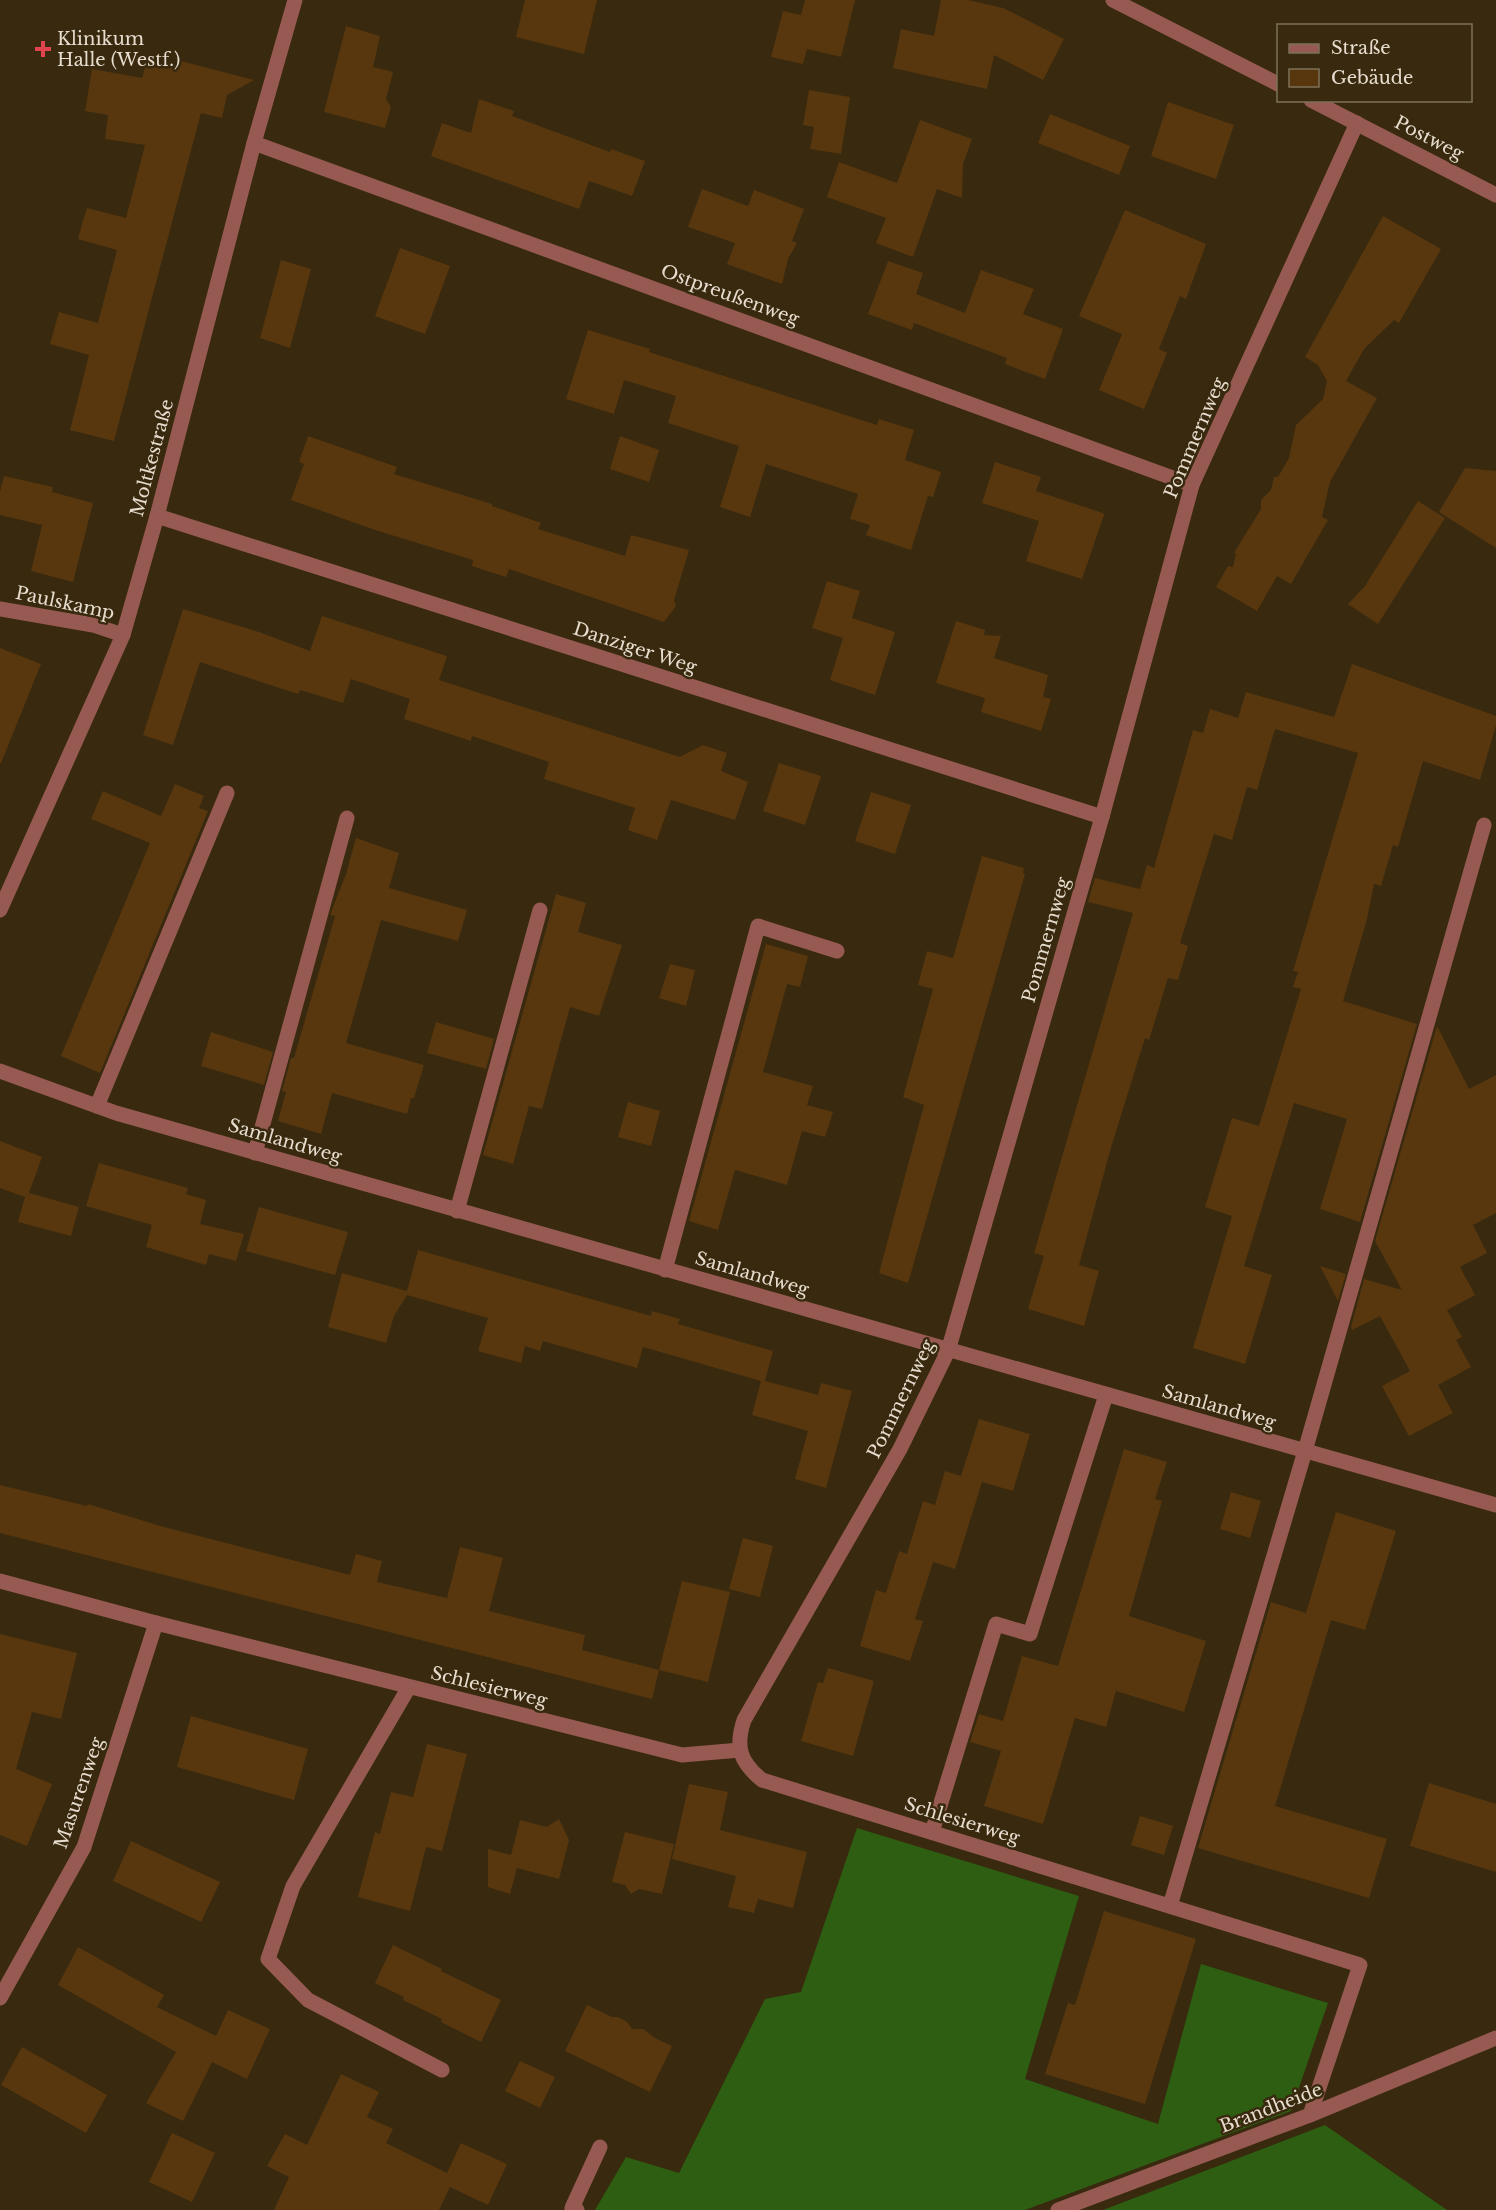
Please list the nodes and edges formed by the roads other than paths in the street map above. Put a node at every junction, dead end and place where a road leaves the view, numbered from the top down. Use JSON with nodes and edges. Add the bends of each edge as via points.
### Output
{"nodes":[{"id":1,"x":295,"y":0,"type":"edge"},
{"id":2,"x":1113,"y":0,"type":"edge"},
{"id":3,"x":1277,"y":83,"type":"edge"},
{"id":4,"x":1315,"y":102,"type":"edge"},
{"id":5,"x":1357,"y":123,"type":"junction"},
{"id":6,"x":254,"y":142,"type":"junction"},
{"id":7,"x":1496,"y":195,"type":"edge"},
{"id":8,"x":1192,"y":485,"type":"junction"},
{"id":9,"x":157,"y":516,"type":"junction"},
{"id":10,"x":0,"y":609,"type":"edge"},
{"id":11,"x":123,"y":635,"type":"junction"},
{"id":12,"x":227,"y":793,"type":"dead end"},
{"id":13,"x":1102,"y":817,"type":"junction"},
{"id":14,"x":347,"y":818,"type":"dead end"},
{"id":15,"x":1484,"y":825,"type":"dead end"},
{"id":16,"x":0,"y":910,"type":"edge"},
{"id":17,"x":540,"y":910,"type":"dead end"},
{"id":18,"x":837,"y":951,"type":"dead end"},
{"id":19,"x":0,"y":1071,"type":"edge"},
{"id":20,"x":97,"y":1106,"type":"junction"},
{"id":21,"x":255,"y":1153,"type":"junction"},
{"id":22,"x":457,"y":1211,"type":"junction"},
{"id":23,"x":665,"y":1270,"type":"junction"},
{"id":24,"x":948,"y":1351,"type":"junction"},
{"id":25,"x":1106,"y":1395,"type":"junction"},
{"id":26,"x":1305,"y":1451,"type":"junction"},
{"id":27,"x":1496,"y":1505,"type":"edge"},
{"id":28,"x":0,"y":1581,"type":"edge"},
{"id":29,"x":156,"y":1623,"type":"junction"},
{"id":30,"x":409,"y":1687,"type":"junction"},
{"id":31,"x":740,"y":1750,"type":"junction"},
{"id":32,"x":932,"y":1833,"type":"junction"},
{"id":33,"x":1170,"y":1906,"type":"junction"},
{"id":34,"x":0,"y":1998,"type":"edge"},
{"id":35,"x":1496,"y":2037,"type":"edge"},
{"id":36,"x":442,"y":2070,"type":"dead end"},
{"id":37,"x":1310,"y":2115,"type":"junction"},
{"id":38,"x":600,"y":2147,"type":"dead end"},
{"id":39,"x":574,"y":2209,"type":"edge"},
{"id":40,"x":1058,"y":2210,"type":"edge"}],
"edges":[{"from":1,"to":6,"type":"street","name":"Moltkestraße"},
{"from":2,"to":3,"type":"street"},
{"from":4,"to":5,"type":"street","name":"Postweg"},
{"from":5,"to":7,"type":"street","name":"Postweg"},
{"from":5,"to":8,"type":"street","name":"Pommernweg"},
{"from":6,"to":8,"type":"street","name":"Ostpreußenweg"},
{"from":6,"to":9,"type":"street","name":"Moltkestraße"},
{"from":8,"to":13,"type":"street","name":"Pommernweg"},
{"from":9,"to":11,"type":"street","name":"Moltkestraße"},
{"from":9,"to":13,"type":"street","name":"Danziger Weg"},
{"from":10,"to":11,"type":"street","name":"Paulskamp","via":[[93,625]]},
{"from":11,"to":16,"type":"street","name":"Moltkestraße"},
{"from":12,"to":20,"type":"street"},
{"from":13,"to":24,"type":"street","name":"Pommernweg"},
{"from":14,"to":21,"type":"street"},
{"from":15,"to":26,"type":"street"},
{"from":17,"to":22,"type":"street"},
{"from":18,"to":23,"type":"street","via":[[758,926]]},
{"from":19,"to":20,"type":"street","name":"Samlandweg"},
{"from":20,"to":21,"type":"street","name":"Samlandweg"},
{"from":21,"to":22,"type":"street","name":"Samlandweg"},
{"from":22,"to":23,"type":"street","name":"Samlandweg"},
{"from":23,"to":24,"type":"street","name":"Samlandweg"},
{"from":24,"to":25,"type":"street","name":"Samlandweg"},
{"from":24,"to":31,"type":"street","name":"Pommernweg","via":[[900,1449],[744,1720]]},
{"from":25,"to":26,"type":"street","name":"Samlandweg"},
{"from":25,"to":32,"type":"street","via":[[1030,1634],[996,1624]]},
{"from":26,"to":27,"type":"street","name":"Samlandweg"},
{"from":26,"to":33,"type":"street"},
{"from":28,"to":29,"type":"street","name":"Schlesierweg"},
{"from":29,"to":30,"type":"street","name":"Schlesierweg"},
{"from":29,"to":34,"type":"street","name":"Masurenweg","via":[[84,1847]]},
{"from":30,"to":31,"type":"street","name":"Schlesierweg","via":[[682,1755]]},
{"from":30,"to":36,"type":"street","name":"Schlesierweg","via":[[293,1886],[268,1959],[308,2000]]},
{"from":31,"to":32,"type":"street","name":"Schlesierweg","via":[[748,1768],[762,1780]]},
{"from":32,"to":33,"type":"street","name":"Schlesierweg"},
{"from":33,"to":37,"type":"street","name":"Schlesierweg","via":[[1360,1965]]},
{"from":35,"to":37,"type":"street","name":"Brandheide"},
{"from":37,"to":40,"type":"street","name":"Brandheide"},
{"from":38,"to":39,"type":"street"}]}
